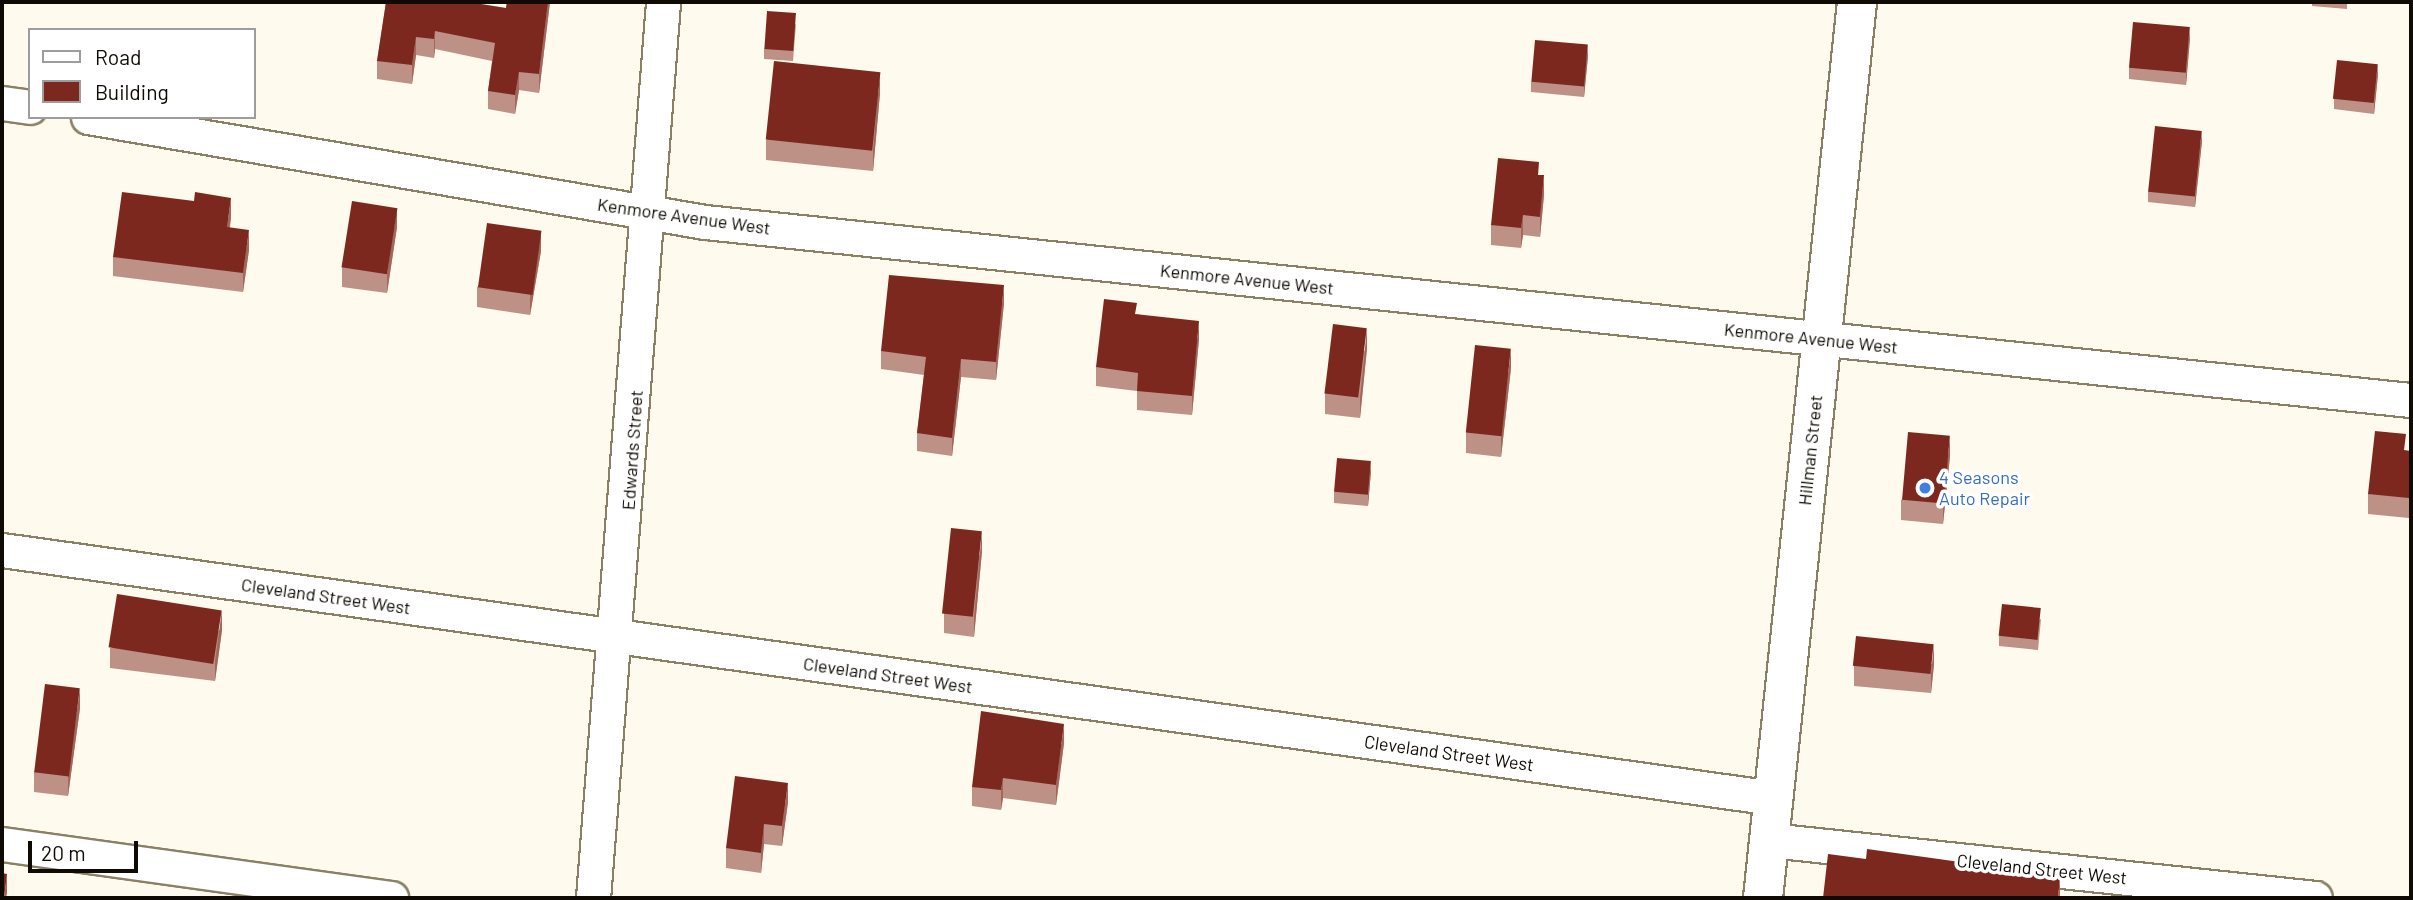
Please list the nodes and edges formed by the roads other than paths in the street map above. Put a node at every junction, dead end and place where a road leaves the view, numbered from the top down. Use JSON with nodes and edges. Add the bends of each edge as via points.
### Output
{"nodes":[{"id":1,"x":663,"y":2,"type":"edge"},
{"id":2,"x":1857,"y":2,"type":"edge"},
{"id":3,"x":2,"y":103,"type":"edge"},
{"id":4,"x":28,"y":107,"type":"edge"},
{"id":5,"x":100,"y":119,"type":"edge"},
{"id":6,"x":649,"y":212,"type":"junction"},
{"id":7,"x":1822,"y":339,"type":"junction"},
{"id":8,"x":2411,"y":400,"type":"edge"},
{"id":9,"x":2,"y":550,"type":"edge"},
{"id":10,"x":618,"y":637,"type":"junction"},
{"id":11,"x":1774,"y":798,"type":"junction"},
{"id":12,"x":1769,"y":840,"type":"junction"},
{"id":13,"x":2,"y":844,"type":"edge"},
{"id":14,"x":391,"y":898,"type":"edge"},
{"id":15,"x":593,"y":898,"type":"edge"},
{"id":16,"x":1763,"y":898,"type":"edge"},
{"id":17,"x":2315,"y":898,"type":"edge"}],
"edges":[{"from":1,"to":6,"type":"street","name":"Edwards Street"},
{"from":2,"to":7,"type":"street","name":"Hillman Street"},
{"from":3,"to":4,"type":"street"},
{"from":5,"to":6,"type":"street","name":"Kenmore Avenue West"},
{"from":6,"to":7,"type":"street","name":"Kenmore Avenue West"},
{"from":6,"to":10,"type":"street","name":"Edwards Street"},
{"from":7,"to":8,"type":"street","name":"Kenmore Avenue West"},
{"from":7,"to":11,"type":"street","name":"Hillman Street"},
{"from":9,"to":10,"type":"street","name":"Cleveland Street West"},
{"from":10,"to":11,"type":"street","name":"Cleveland Street West"},
{"from":10,"to":15,"type":"street","name":"Edwards Street"},
{"from":11,"to":12,"type":"street","name":"Hillman Street"},
{"from":12,"to":16,"type":"street","name":"Hillman Street"},
{"from":12,"to":17,"type":"street","name":"Cleveland Street West"},
{"from":13,"to":14,"type":"street"}]}
